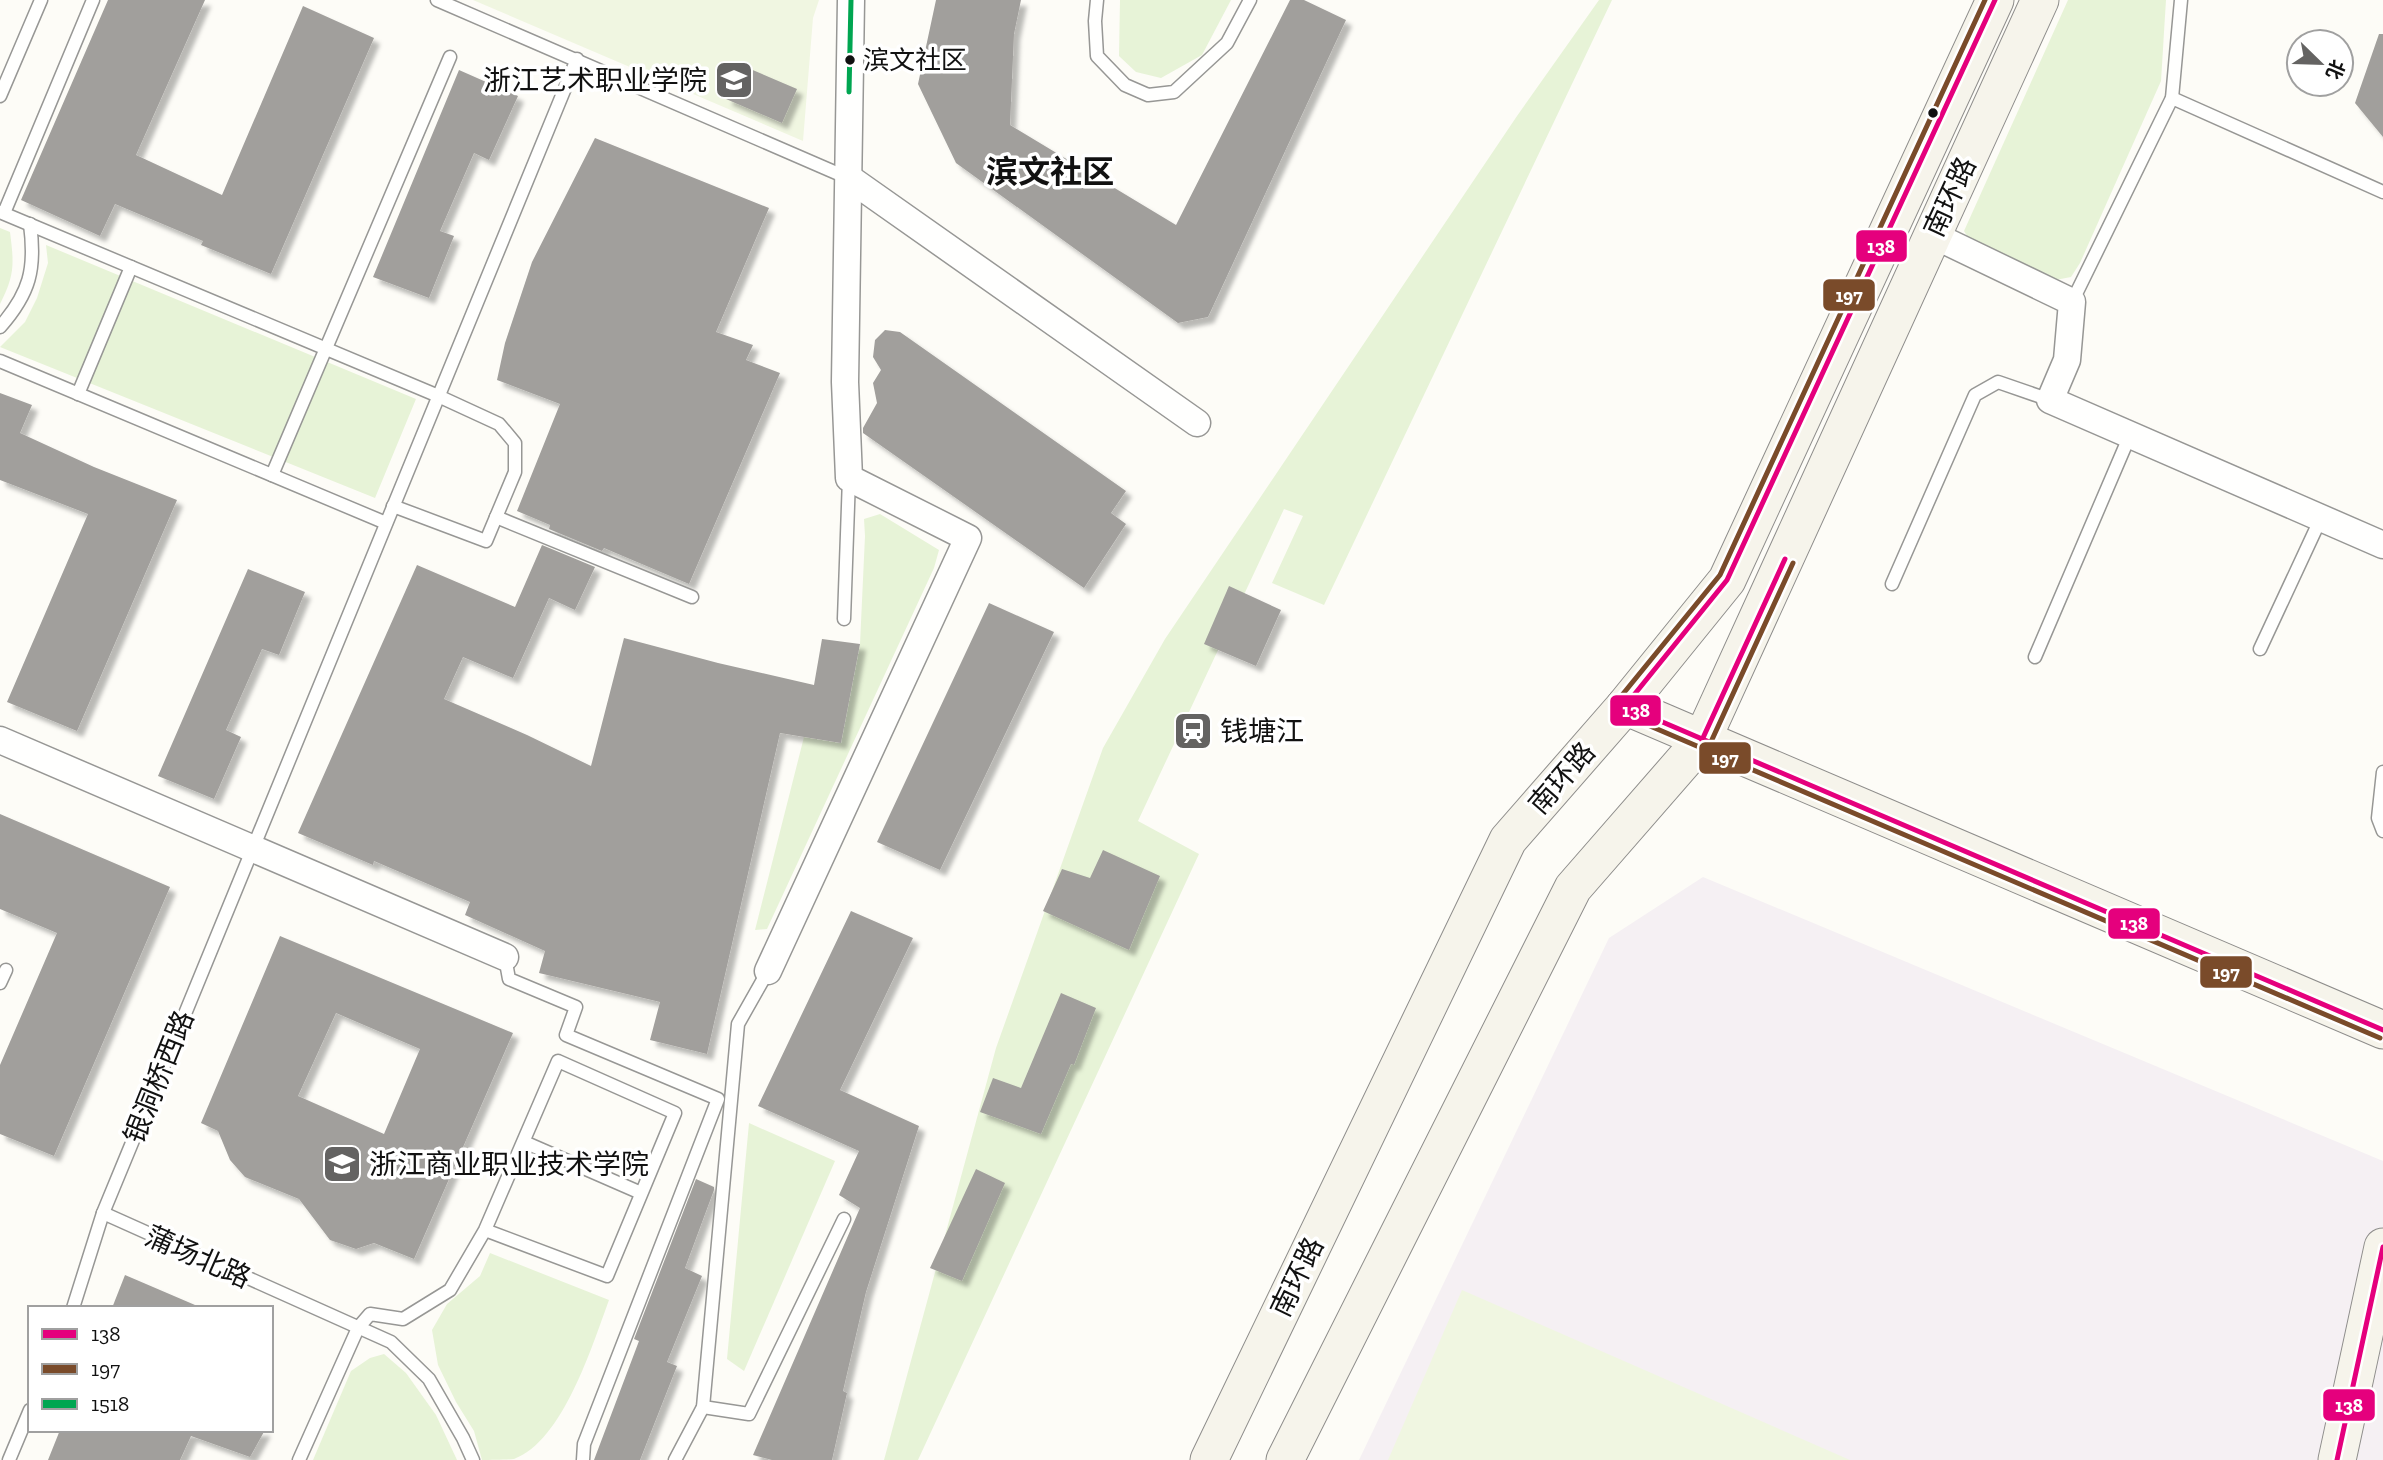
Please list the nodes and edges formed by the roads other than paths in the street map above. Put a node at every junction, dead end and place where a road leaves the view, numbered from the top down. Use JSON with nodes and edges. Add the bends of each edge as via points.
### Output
{"nodes":[{"id":1,"x":41,"y":0,"type":"edge"},
{"id":2,"x":93,"y":0,"type":"edge"},
{"id":3,"x":437,"y":0,"type":"edge"},
{"id":4,"x":851,"y":0,"type":"edge"},
{"id":5,"x":1097,"y":0,"type":"edge"},
{"id":6,"x":1250,"y":0,"type":"edge"},
{"id":7,"x":1996,"y":0,"type":"edge"},
{"id":8,"x":2040,"y":0,"type":"edge"},
{"id":9,"x":2181,"y":0,"type":"edge"},
{"id":10,"x":450,"y":57,"type":"dead end"},
{"id":11,"x":576,"y":59,"type":"junction"},
{"id":12,"x":0,"y":96,"type":"edge"},
{"id":13,"x":2172,"y":98,"type":"junction"},
{"id":14,"x":849,"y":178,"type":"junction"},
{"id":15,"x":2383,"y":192,"type":"edge"},
{"id":16,"x":2,"y":212,"type":"edge"},
{"id":17,"x":30,"y":224,"type":"junction"},
{"id":18,"x":1933,"y":235,"type":"junction"},
{"id":19,"x":131,"y":267,"type":"junction"},
{"id":20,"x":2072,"y":302,"type":"junction"},
{"id":21,"x":0,"y":327,"type":"edge"},
{"id":22,"x":325,"y":349,"type":"junction"},
{"id":23,"x":0,"y":361,"type":"edge"},
{"id":24,"x":78,"y":394,"type":"junction"},
{"id":25,"x":436,"y":395,"type":"junction"},
{"id":26,"x":2050,"y":400,"type":"junction"},
{"id":27,"x":1197,"y":423,"type":"dead end"},
{"id":28,"x":2130,"y":435,"type":"junction"},
{"id":29,"x":272,"y":475,"type":"junction"},
{"id":30,"x":849,"y":478,"type":"junction"},
{"id":31,"x":393,"y":506,"type":"junction"},
{"id":32,"x":496,"y":517,"type":"junction"},
{"id":33,"x":2321,"y":518,"type":"junction"},
{"id":34,"x":386,"y":523,"type":"junction"},
{"id":35,"x":2383,"y":545,"type":"edge"},
{"id":36,"x":1892,"y":584,"type":"dead end"},
{"id":37,"x":692,"y":597,"type":"dead end"},
{"id":38,"x":844,"y":619,"type":"dead end"},
{"id":39,"x":2260,"y":649,"type":"dead end"},
{"id":40,"x":2035,"y":657,"type":"dead end"},
{"id":41,"x":1625,"y":706,"type":"junction"},
{"id":42,"x":0,"y":740,"type":"edge"},
{"id":43,"x":1702,"y":740,"type":"junction"},
{"id":44,"x":2383,"y":772,"type":"edge"},
{"id":45,"x":2383,"y":831,"type":"edge"},
{"id":46,"x":253,"y":849,"type":"junction"},
{"id":47,"x":505,"y":957,"type":"joint"},
{"id":48,"x":6,"y":970,"type":"dead end"},
{"id":49,"x":768,"y":971,"type":"joint"},
{"id":50,"x":0,"y":982,"type":"edge"},
{"id":51,"x":2383,"y":1030,"type":"edge"},
{"id":52,"x":524,"y":1142,"type":"junction"},
{"id":53,"x":641,"y":1193,"type":"junction"},
{"id":54,"x":103,"y":1213,"type":"junction"},
{"id":55,"x":844,"y":1219,"type":"dead end"},
{"id":56,"x":485,"y":1230,"type":"junction"},
{"id":57,"x":2383,"y":1247,"type":"edge"},
{"id":58,"x":74,"y":1306,"type":"edge"},
{"id":59,"x":358,"y":1328,"type":"junction"},
{"id":60,"x":703,"y":1408,"type":"junction"},
{"id":61,"x":28,"y":1415,"type":"edge"},
{"id":62,"x":9,"y":1460,"type":"edge"},
{"id":63,"x":299,"y":1460,"type":"edge"},
{"id":64,"x":472,"y":1460,"type":"edge"},
{"id":65,"x":583,"y":1460,"type":"edge"},
{"id":66,"x":674,"y":1460,"type":"edge"},
{"id":67,"x":1209,"y":1460,"type":"edge"},
{"id":68,"x":1285,"y":1460,"type":"edge"},
{"id":69,"x":2337,"y":1460,"type":"edge"}],
"edges":[{"from":1,"to":12,"type":"lane"},
{"from":2,"to":16,"type":"lane"},
{"from":3,"to":11,"type":"lane"},
{"from":4,"to":14,"type":"street"},
{"from":5,"to":6,"type":"lane","via":[[1097,56],[1125,85],[1148,95],[1174,92],[1227,43]]},
{"from":7,"to":41,"type":"main road","name":"南环路","via":[[1727,580]]},
{"from":8,"to":18,"type":"main road","name":"南环路"},
{"from":9,"to":13,"type":"lane"},
{"from":10,"to":22,"type":"lane"},
{"from":11,"to":14,"type":"lane"},
{"from":11,"to":25,"type":"lane","name":"银洞桥西路"},
{"from":13,"to":15,"type":"lane"},
{"from":13,"to":20,"type":"lane"},
{"from":14,"to":27,"type":"street"},
{"from":14,"to":30,"type":"street","via":[[845,382]]},
{"from":16,"to":17,"type":"lane"},
{"from":17,"to":19,"type":"lane"},
{"from":17,"to":21,"type":"lane","via":[[34,251],[27,289]]},
{"from":18,"to":20,"type":"street"},
{"from":18,"to":43,"type":"main road","name":"南环路"},
{"from":19,"to":22,"type":"lane"},
{"from":19,"to":24,"type":"lane"},
{"from":20,"to":26,"type":"street","via":[[2067,360]]},
{"from":22,"to":25,"type":"lane"},
{"from":22,"to":29,"type":"lane"},
{"from":23,"to":24,"type":"lane"},
{"from":24,"to":29,"type":"lane"},
{"from":25,"to":31,"type":"lane","name":"银洞桥西路"},
{"from":25,"to":32,"type":"lane","via":[[499,424],[515,443],[514,472]]},
{"from":26,"to":28,"type":"street"},
{"from":26,"to":36,"type":"lane","via":[[1998,382],[1975,395]]},
{"from":28,"to":33,"type":"street"},
{"from":28,"to":40,"type":"lane"},
{"from":29,"to":34,"type":"lane"},
{"from":30,"to":38,"type":"lane"},
{"from":30,"to":49,"type":"street","via":[[968,538]]},
{"from":31,"to":32,"type":"lane","via":[[486,541]]},
{"from":31,"to":34,"type":"lane","name":"银洞桥西路"},
{"from":32,"to":37,"type":"lane"},
{"from":33,"to":35,"type":"street"},
{"from":33,"to":39,"type":"lane"},
{"from":34,"to":46,"type":"lane","name":"银洞桥西路"},
{"from":41,"to":43,"type":"main road"},
{"from":41,"to":67,"type":"main road","name":"南环路","via":[[1508,841]]},
{"from":42,"to":46,"type":"street"},
{"from":43,"to":51,"type":"main road"},
{"from":43,"to":68,"type":"main road","name":"南环路","via":[[1573,888]]},
{"from":44,"to":45,"type":"lane","via":[[2378,818]]},
{"from":46,"to":47,"type":"street"},
{"from":46,"to":54,"type":"lane","name":"银洞桥西路"},
{"from":47,"to":65,"type":"lane","via":[[509,979],[576,1007],[566,1035],[718,1099],[584,1444]]},
{"from":48,"to":50,"type":"lane"},
{"from":49,"to":60,"type":"lane","via":[[738,1024]]},
{"from":52,"to":53,"type":"lane"},
{"from":52,"to":53,"type":"lane","via":[[558,1061],[675,1113]]},
{"from":52,"to":56,"type":"lane"},
{"from":53,"to":56,"type":"lane","via":[[607,1276]]},
{"from":54,"to":58,"type":"lane","name":"银洞桥西路"},
{"from":54,"to":59,"type":"lane","name":"蒲场北路"},
{"from":55,"to":60,"type":"lane","via":[[749,1415]]},
{"from":56,"to":59,"type":"lane","via":[[450,1290],[403,1319],[370,1314]]},
{"from":57,"to":69,"type":"main road"},
{"from":59,"to":63,"type":"lane"},
{"from":59,"to":64,"type":"lane","name":"蒲场北路","via":[[391,1342],[429,1379]]},
{"from":60,"to":66,"type":"lane"},
{"from":61,"to":62,"type":"lane"}]}
